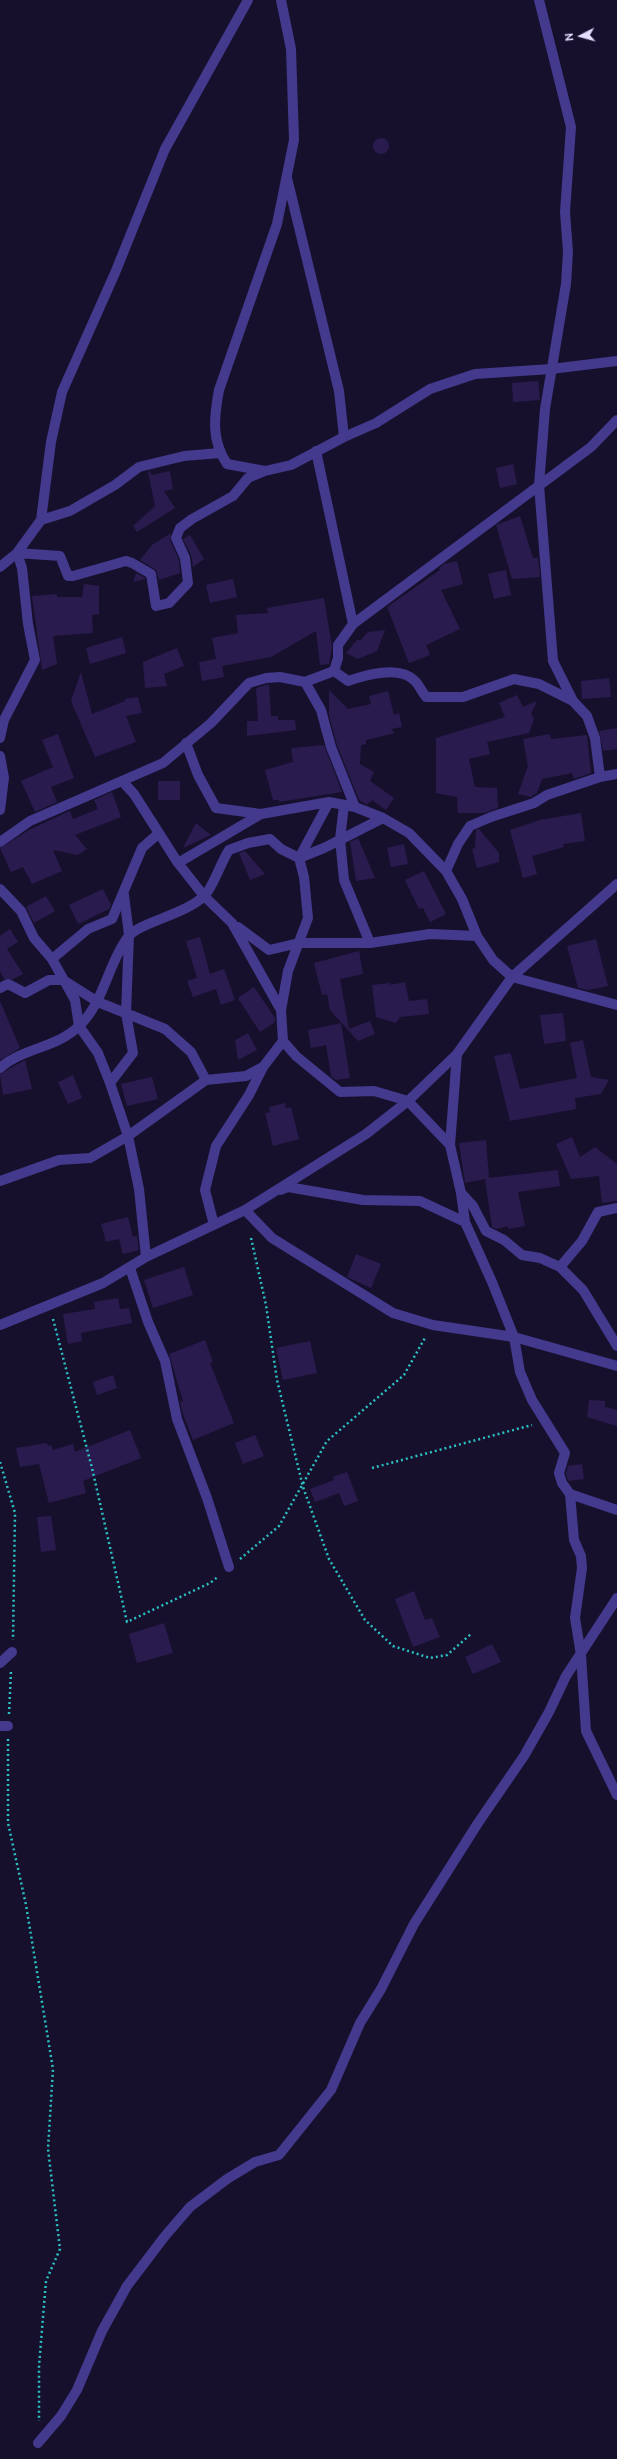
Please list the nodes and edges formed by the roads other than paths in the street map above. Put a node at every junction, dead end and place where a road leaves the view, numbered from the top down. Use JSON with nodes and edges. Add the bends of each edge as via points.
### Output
{"nodes":[{"id":1,"x":248,"y":0,"type":"edge"},
{"id":2,"x":281,"y":0,"type":"edge"},
{"id":3,"x":539,"y":0,"type":"edge"},
{"id":4,"x":287,"y":176,"type":"junction"},
{"id":5,"x":617,"y":361,"type":"edge"},
{"id":6,"x":551,"y":369,"type":"junction"},
{"id":7,"x":617,"y":420,"type":"edge"},
{"id":8,"x":344,"y":437,"type":"junction"},
{"id":9,"x":316,"y":451,"type":"junction"},
{"id":10,"x":220,"y":453,"type":"junction"},
{"id":11,"x":265,"y":471,"type":"junction"},
{"id":12,"x":539,"y":485,"type":"junction"},
{"id":13,"x":41,"y":520,"type":"junction"},
{"id":14,"x":17,"y":553,"type":"junction"},
{"id":15,"x":0,"y":567,"type":"edge"},
{"id":16,"x":353,"y":624,"type":"junction"},
{"id":17,"x":334,"y":671,"type":"junction"},
{"id":18,"x":305,"y":682,"type":"junction"},
{"id":19,"x":573,"y":702,"type":"junction"},
{"id":20,"x":0,"y":738,"type":"edge"},
{"id":21,"x":186,"y":743,"type":"junction"},
{"id":22,"x":0,"y":756,"type":"edge"},
{"id":23,"x":617,"y":774,"type":"edge"},
{"id":24,"x":600,"y":777,"type":"junction"},
{"id":25,"x":122,"y":781,"type":"junction"},
{"id":26,"x":329,"y":802,"type":"junction"},
{"id":27,"x":344,"y":805,"type":"junction"},
{"id":28,"x":355,"y":807,"type":"junction"},
{"id":29,"x":0,"y":810,"type":"edge"},
{"id":30,"x":261,"y":814,"type":"junction"},
{"id":31,"x":383,"y":818,"type":"junction"},
{"id":32,"x":159,"y":833,"type":"junction"},
{"id":33,"x":340,"y":839,"type":"junction"},
{"id":34,"x":0,"y":842,"type":"edge"},
{"id":35,"x":299,"y":858,"type":"junction"},
{"id":36,"x":178,"y":863,"type":"junction"},
{"id":37,"x":446,"y":872,"type":"junction"},
{"id":38,"x":617,"y":884,"type":"edge"},
{"id":39,"x":0,"y":889,"type":"edge"},
{"id":40,"x":124,"y":895,"type":"junction"},
{"id":41,"x":204,"y":896,"type":"junction"},
{"id":42,"x":232,"y":923,"type":"junction"},
{"id":43,"x":129,"y":935,"type":"junction"},
{"id":44,"x":477,"y":936,"type":"junction"},
{"id":45,"x":299,"y":943,"type":"junction"},
{"id":46,"x":370,"y":943,"type":"junction"},
{"id":47,"x":52,"y":958,"type":"junction"},
{"id":48,"x":512,"y":977,"type":"junction"},
{"id":49,"x":63,"y":980,"type":"junction"},
{"id":50,"x":0,"y":988,"type":"edge"},
{"id":51,"x":98,"y":1002,"type":"junction"},
{"id":52,"x":617,"y":1005,"type":"edge"},
{"id":53,"x":281,"y":1010,"type":"junction"},
{"id":54,"x":126,"y":1013,"type":"junction"},
{"id":55,"x":79,"y":1026,"type":"junction"},
{"id":56,"x":283,"y":1041,"type":"junction"},
{"id":57,"x":457,"y":1054,"type":"junction"},
{"id":58,"x":263,"y":1067,"type":"junction"},
{"id":59,"x":0,"y":1068,"type":"edge"},
{"id":60,"x":206,"y":1080,"type":"junction"},
{"id":61,"x":110,"y":1084,"type":"junction"},
{"id":62,"x":408,"y":1101,"type":"junction"},
{"id":63,"x":128,"y":1136,"type":"junction"},
{"id":64,"x":450,"y":1145,"type":"junction"},
{"id":65,"x":11,"y":1175,"type":"junction"},
{"id":66,"x":0,"y":1177,"type":"edge"},
{"id":67,"x":0,"y":1181,"type":"edge"},
{"id":68,"x":273,"y":1193,"type":"junction"},
{"id":69,"x":461,"y":1193,"type":"junction"},
{"id":70,"x":617,"y":1208,"type":"edge"},
{"id":71,"x":245,"y":1210,"type":"junction"},
{"id":72,"x":465,"y":1222,"type":"junction"},
{"id":73,"x":214,"y":1225,"type":"junction"},
{"id":74,"x":146,"y":1258,"type":"junction"},
{"id":75,"x":560,"y":1267,"type":"junction"},
{"id":76,"x":130,"y":1268,"type":"junction"},
{"id":77,"x":0,"y":1324,"type":"edge"},
{"id":78,"x":514,"y":1337,"type":"junction"},
{"id":79,"x":617,"y":1346,"type":"edge"},
{"id":80,"x":617,"y":1366,"type":"edge"},
{"id":81,"x":570,"y":1494,"type":"junction"},
{"id":82,"x":617,"y":1510,"type":"edge"},
{"id":83,"x":229,"y":1568,"type":"road end"},
{"id":84,"x":617,"y":1598,"type":"edge"},
{"id":85,"x":12,"y":1652,"type":"road end"},
{"id":86,"x":581,"y":1655,"type":"junction"},
{"id":87,"x":0,"y":1663,"type":"edge"},
{"id":88,"x":617,"y":1795,"type":"edge"},
{"id":89,"x":38,"y":2443,"type":"road end"}],
"edges":[{"from":1,"to":13,"type":"street","via":[[165,149],[115,273],[62,392],[51,442]]},
{"from":2,"to":4,"type":"street","via":[[291,50],[294,133]]},
{"from":3,"to":6,"type":"street","via":[[571,127],[565,212],[568,252],[566,284]]},
{"from":4,"to":8,"type":"street","via":[[338,384]]},
{"from":4,"to":10,"type":"street","via":[[277,224],[219,390],[214,418],[215,437]]},
{"from":5,"to":6,"type":"street"},
{"from":6,"to":8,"type":"street","via":[[475,374],[430,389],[376,423]]},
{"from":6,"to":12,"type":"street"},
{"from":7,"to":12,"type":"street","via":[[591,447]]},
{"from":8,"to":9,"type":"street"},
{"from":9,"to":11,"type":"street","via":[[292,465]]},
{"from":9,"to":16,"type":"street"},
{"from":10,"to":11,"type":"street","via":[[227,464]]},
{"from":10,"to":13,"type":"street","via":[[184,456],[139,467],[115,485],[70,511]]},
{"from":11,"to":14,"type":"street","via":[[248,478],[233,496],[202,512],[180,528],[176,538],[184,558],[188,583],[169,603],[156,606],[151,574],[132,563],[118,562],[68,576],[60,556]]},
{"from":12,"to":16,"type":"street"},
{"from":12,"to":19,"type":"street","via":[[553,661]]},
{"from":13,"to":14,"type":"street"},
{"from":14,"to":15,"type":"street"},
{"from":14,"to":20,"type":"street","via":[[22,568],[35,660],[4,720]]},
{"from":16,"to":17,"type":"street","via":[[338,645]]},
{"from":17,"to":18,"type":"street"},
{"from":17,"to":19,"type":"street","via":[[348,681],[374,672],[400,674],[414,680],[426,697],[443,698],[463,697],[514,679],[538,684]]},
{"from":18,"to":21,"type":"street","via":[[280,677],[249,683],[211,723]]},
{"from":18,"to":28,"type":"street","via":[[321,710],[331,747]]},
{"from":19,"to":24,"type":"street","via":[[587,716],[595,738]]},
{"from":21,"to":25,"type":"street","via":[[163,763]]},
{"from":21,"to":30,"type":"street","via":[[198,775],[216,808]]},
{"from":22,"to":29,"type":"street","via":[[4,778]]},
{"from":23,"to":24,"type":"street"},
{"from":24,"to":37,"type":"street","via":[[470,826],[458,844]]},
{"from":25,"to":32,"type":"street","via":[[134,794]]},
{"from":25,"to":34,"type":"street","via":[[30,821]]},
{"from":26,"to":27,"type":"street"},
{"from":26,"to":30,"type":"street"},
{"from":26,"to":35,"type":"street"},
{"from":27,"to":28,"type":"street"},
{"from":27,"to":33,"type":"street"},
{"from":28,"to":31,"type":"street"},
{"from":30,"to":36,"type":"street"},
{"from":31,"to":33,"type":"street"},
{"from":31,"to":37,"type":"street","via":[[409,833]]},
{"from":32,"to":36,"type":"street"},
{"from":32,"to":40,"type":"street","via":[[142,848]]},
{"from":33,"to":35,"type":"street"},
{"from":33,"to":46,"type":"street","via":[[344,880]]},
{"from":35,"to":41,"type":"street","via":[[281,849],[270,839],[229,850]]},
{"from":35,"to":45,"type":"street","via":[[304,877],[308,918]]},
{"from":36,"to":41,"type":"street"},
{"from":37,"to":44,"type":"street","via":[[462,899]]},
{"from":38,"to":48,"type":"street"},
{"from":39,"to":47,"type":"street","via":[[21,911],[34,938]]},
{"from":40,"to":43,"type":"street"},
{"from":40,"to":47,"type":"street","via":[[112,919],[88,929]]},
{"from":41,"to":42,"type":"street"},
{"from":41,"to":43,"type":"street","via":[[183,912]]},
{"from":42,"to":45,"type":"street","via":[[269,950]]},
{"from":42,"to":53,"type":"street"},
{"from":43,"to":51,"type":"street","via":[[103,984]]},
{"from":43,"to":54,"type":"street"},
{"from":44,"to":46,"type":"street","via":[[430,934]]},
{"from":44,"to":48,"type":"street","via":[[493,960]]},
{"from":45,"to":46,"type":"street"},
{"from":45,"to":53,"type":"street","via":[[288,971]]},
{"from":47,"to":49,"type":"street"},
{"from":48,"to":52,"type":"street"},
{"from":48,"to":57,"type":"street"},
{"from":49,"to":50,"type":"street","via":[[49,980],[26,993],[8,984]]},
{"from":49,"to":51,"type":"street"},
{"from":49,"to":55,"type":"street","via":[[75,1000]]},
{"from":51,"to":54,"type":"street"},
{"from":51,"to":55,"type":"street"},
{"from":53,"to":56,"type":"street"},
{"from":54,"to":60,"type":"street","via":[[165,1029],[190,1052]]},
{"from":54,"to":61,"type":"street","via":[[133,1053]]},
{"from":55,"to":59,"type":"street","via":[[61,1039],[8,1060]]},
{"from":55,"to":61,"type":"street","via":[[98,1053]]},
{"from":56,"to":58,"type":"street"},
{"from":56,"to":62,"type":"street","via":[[296,1056],[340,1092],[374,1091]]},
{"from":57,"to":62,"type":"street"},
{"from":57,"to":64,"type":"street"},
{"from":58,"to":60,"type":"street","via":[[246,1076]]},
{"from":58,"to":73,"type":"street","via":[[249,1095],[216,1146],[205,1190]]},
{"from":60,"to":63,"type":"street"},
{"from":61,"to":63,"type":"street"},
{"from":62,"to":64,"type":"street"},
{"from":62,"to":68,"type":"street","via":[[366,1134]]},
{"from":63,"to":65,"type":"street","via":[[90,1158],[59,1160]]},
{"from":63,"to":74,"type":"street","via":[[139,1189]]},
{"from":64,"to":69,"type":"street"},
{"from":65,"to":66,"type":"street"},
{"from":65,"to":67,"type":"street"},
{"from":68,"to":71,"type":"street"},
{"from":68,"to":72,"type":"street","via":[[288,1187],[363,1200],[420,1201]]},
{"from":69,"to":72,"type":"street"},
{"from":69,"to":75,"type":"street","via":[[473,1206],[486,1231],[504,1240],[522,1255],[540,1258]]},
{"from":70,"to":75,"type":"street","via":[[598,1212],[582,1241]]},
{"from":71,"to":73,"type":"street"},
{"from":71,"to":78,"type":"street","via":[[272,1238],[393,1313],[433,1325]]},
{"from":72,"to":78,"type":"street"},
{"from":73,"to":74,"type":"street"},
{"from":74,"to":76,"type":"street"},
{"from":75,"to":79,"type":"street","via":[[583,1290]]},
{"from":76,"to":77,"type":"street","via":[[103,1283]]},
{"from":76,"to":83,"type":"street","via":[[148,1322],[165,1361],[177,1419],[207,1498]]},
{"from":78,"to":80,"type":"street"},
{"from":78,"to":81,"type":"street","via":[[520,1372],[532,1400],[564,1453],[559,1473]]},
{"from":81,"to":82,"type":"street"},
{"from":81,"to":86,"type":"street","via":[[574,1540],[581,1556],[582,1568],[575,1618]]},
{"from":84,"to":86,"type":"street"},
{"from":85,"to":87,"type":"street"},
{"from":86,"to":88,"type":"street","via":[[586,1731]]},
{"from":86,"to":89,"type":"street","via":[[566,1676],[524,1756],[414,1924],[382,1989],[360,2023],[331,2090],[279,2155],[255,2162],[227,2179],[190,2207],[165,2236],[127,2286],[102,2331],[77,2390],[62,2416]]}]}
